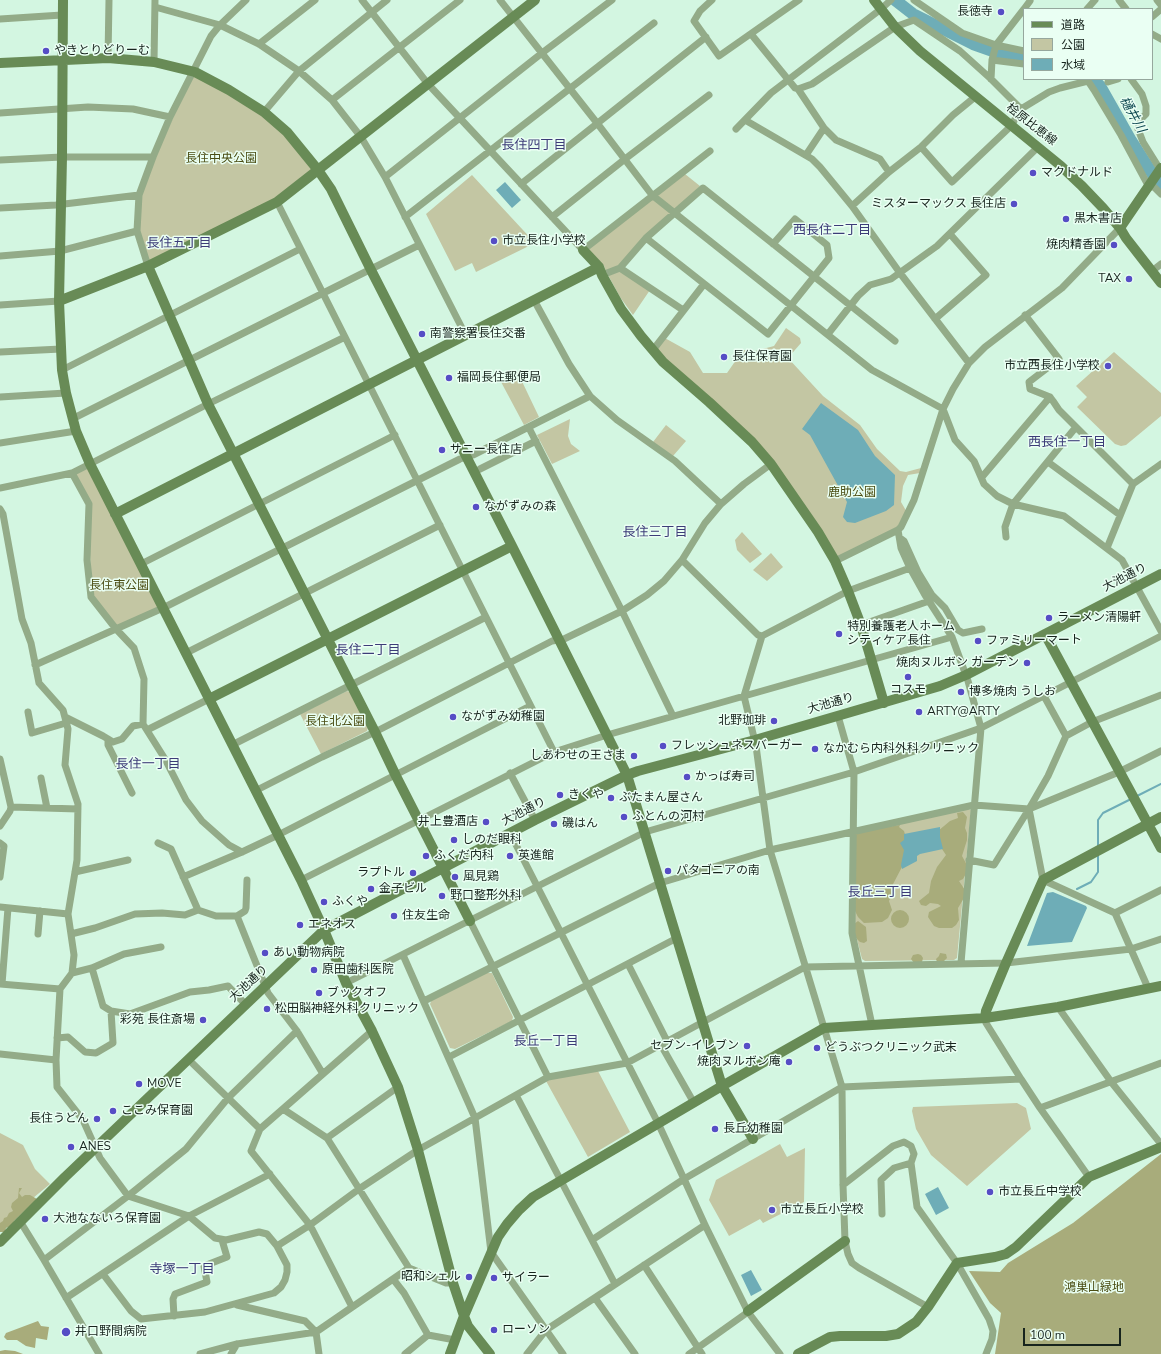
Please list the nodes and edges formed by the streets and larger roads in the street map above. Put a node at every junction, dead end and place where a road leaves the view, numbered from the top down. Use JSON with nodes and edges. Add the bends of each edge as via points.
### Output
{"nodes":[{"id":1,"x":63,"y":0,"type":"edge"},
{"id":2,"x":109,"y":0,"type":"edge"},
{"id":3,"x":246,"y":0,"type":"edge"},
{"id":4,"x":315,"y":0,"type":"edge"},
{"id":5,"x":362,"y":0,"type":"edge"},
{"id":6,"x":387,"y":0,"type":"edge"},
{"id":7,"x":460,"y":0,"type":"edge"},
{"id":8,"x":500,"y":0,"type":"edge"},
{"id":9,"x":535,"y":0,"type":"edge"},
{"id":10,"x":612,"y":0,"type":"edge"},
{"id":11,"x":712,"y":0,"type":"edge"},
{"id":12,"x":799,"y":0,"type":"edge"},
{"id":13,"x":874,"y":0,"type":"edge"},
{"id":14,"x":914,"y":0,"type":"edge"},
{"id":15,"x":1119,"y":0,"type":"edge"},
{"id":16,"x":1157,"y":0,"type":"edge"},
{"id":17,"x":1030,"y":1,"type":"dead end"},
{"id":18,"x":155,"y":3,"type":"edge"},
{"id":19,"x":887,"y":4,"type":"edge"},
{"id":20,"x":1161,"y":5,"type":"edge"},
{"id":21,"x":1025,"y":8,"type":"edge"},
{"id":22,"x":1125,"y":8,"type":"edge"},
{"id":23,"x":1161,"y":9,"type":"edge"},
{"id":24,"x":1023,"y":10,"type":"edge"},
{"id":25,"x":371,"y":12,"type":"junction"},
{"id":26,"x":62,"y":15,"type":"junction"},
{"id":27,"x":1153,"y":16,"type":"edge"},
{"id":28,"x":513,"y":17,"type":"junction"},
{"id":29,"x":0,"y":19,"type":"edge"},
{"id":30,"x":654,"y":23,"type":"dead end"},
{"id":31,"x":220,"y":25,"type":"junction"},
{"id":32,"x":895,"y":27,"type":"junction"},
{"id":33,"x":751,"y":34,"type":"junction"},
{"id":34,"x":706,"y":37,"type":"junction"},
{"id":35,"x":259,"y":44,"type":"junction"},
{"id":36,"x":996,"y":46,"type":"junction"},
{"id":37,"x":399,"y":48,"type":"junction"},
{"id":38,"x":1023,"y":51,"type":"edge"},
{"id":39,"x":542,"y":53,"type":"junction"},
{"id":40,"x":108,"y":58,"type":"junction"},
{"id":41,"x":992,"y":59,"type":"junction"},
{"id":42,"x":63,"y":60,"type":"junction"},
{"id":43,"x":154,"y":62,"type":"junction"},
{"id":44,"x":0,"y":63,"type":"edge"},
{"id":45,"x":1023,"y":64,"type":"edge"},
{"id":46,"x":299,"y":71,"type":"junction"},
{"id":47,"x":193,"y":72,"type":"junction"},
{"id":48,"x":788,"y":79,"type":"junction"},
{"id":49,"x":991,"y":79,"type":"junction"},
{"id":50,"x":1086,"y":80,"type":"edge"},
{"id":51,"x":1115,"y":80,"type":"edge"},
{"id":52,"x":1132,"y":80,"type":"edge"},
{"id":53,"x":1108,"y":82,"type":"dead end"},
{"id":54,"x":428,"y":84,"type":"junction"},
{"id":55,"x":570,"y":89,"type":"junction"},
{"id":56,"x":798,"y":89,"type":"junction"},
{"id":57,"x":709,"y":95,"type":"dead end"},
{"id":58,"x":975,"y":97,"type":"junction"},
{"id":59,"x":332,"y":100,"type":"junction"},
{"id":60,"x":1021,"y":109,"type":"junction"},
{"id":61,"x":62,"y":110,"type":"junction"},
{"id":62,"x":264,"y":112,"type":"junction"},
{"id":63,"x":0,"y":113,"type":"edge"},
{"id":64,"x":170,"y":117,"type":"junction"},
{"id":65,"x":459,"y":119,"type":"junction"},
{"id":66,"x":745,"y":120,"type":"junction"},
{"id":67,"x":597,"y":123,"type":"junction"},
{"id":68,"x":1011,"y":126,"type":"junction"},
{"id":69,"x":824,"y":128,"type":"junction"},
{"id":70,"x":736,"y":129,"type":"dead end"},
{"id":71,"x":361,"y":137,"type":"junction"},
{"id":72,"x":920,"y":147,"type":"junction"},
{"id":73,"x":1038,"y":147,"type":"junction"},
{"id":74,"x":710,"y":151,"type":"dead end"},
{"id":75,"x":490,"y":152,"type":"junction"},
{"id":76,"x":806,"y":156,"type":"junction"},
{"id":77,"x":62,"y":157,"type":"junction"},
{"id":78,"x":153,"y":158,"type":"junction"},
{"id":79,"x":625,"y":159,"type":"junction"},
{"id":80,"x":0,"y":160,"type":"edge"},
{"id":81,"x":318,"y":170,"type":"junction"},
{"id":82,"x":1161,"y":170,"type":"edge"},
{"id":83,"x":889,"y":172,"type":"junction"},
{"id":84,"x":385,"y":177,"type":"junction"},
{"id":85,"x":521,"y":184,"type":"junction"},
{"id":86,"x":1150,"y":184,"type":"junction"},
{"id":87,"x":1161,"y":194,"type":"edge"},
{"id":88,"x":139,"y":195,"type":"junction"},
{"id":89,"x":652,"y":195,"type":"junction"},
{"id":90,"x":276,"y":202,"type":"junction"},
{"id":91,"x":61,"y":205,"type":"junction"},
{"id":92,"x":852,"y":206,"type":"junction"},
{"id":93,"x":0,"y":208,"type":"edge"},
{"id":94,"x":675,"y":213,"type":"junction"},
{"id":95,"x":405,"y":217,"type":"junction"},
{"id":96,"x":552,"y":218,"type":"junction"},
{"id":97,"x":1120,"y":228,"type":"junction"},
{"id":98,"x":137,"y":231,"type":"junction"},
{"id":99,"x":950,"y":234,"type":"junction"},
{"id":100,"x":646,"y":238,"type":"junction"},
{"id":101,"x":773,"y":244,"type":"junction"},
{"id":102,"x":420,"y":245,"type":"junction"},
{"id":103,"x":300,"y":249,"type":"junction"},
{"id":104,"x":583,"y":250,"type":"junction"},
{"id":105,"x":60,"y":252,"type":"junction"},
{"id":106,"x":0,"y":256,"type":"edge"},
{"id":107,"x":1161,"y":264,"type":"edge"},
{"id":108,"x":148,"y":266,"type":"junction"},
{"id":109,"x":620,"y":268,"type":"junction"},
{"id":110,"x":370,"y":270,"type":"junction"},
{"id":111,"x":601,"y":271,"type":"junction"},
{"id":112,"x":1152,"y":271,"type":"junction"},
{"id":113,"x":900,"y":273,"type":"junction"},
{"id":114,"x":814,"y":277,"type":"junction"},
{"id":115,"x":1161,"y":283,"type":"edge"},
{"id":116,"x":704,"y":284,"type":"junction"},
{"id":117,"x":322,"y":294,"type":"junction"},
{"id":118,"x":59,"y":300,"type":"junction"},
{"id":119,"x":534,"y":300,"type":"junction"},
{"id":120,"x":0,"y":305,"type":"edge"},
{"id":121,"x":791,"y":305,"type":"junction"},
{"id":122,"x":850,"y":306,"type":"junction"},
{"id":123,"x":683,"y":310,"type":"junction"},
{"id":124,"x":170,"y":315,"type":"junction"},
{"id":125,"x":1025,"y":315,"type":"junction"},
{"id":126,"x":935,"y":319,"type":"junction"},
{"id":127,"x":465,"y":334,"type":"junction"},
{"id":128,"x":828,"y":334,"type":"junction"},
{"id":129,"x":345,"y":337,"type":"junction"},
{"id":130,"x":895,"y":341,"type":"dead end"},
{"id":131,"x":61,"y":349,"type":"junction"},
{"id":132,"x":653,"y":350,"type":"junction"},
{"id":133,"x":0,"y":352,"type":"edge"},
{"id":134,"x":416,"y":360,"type":"junction"},
{"id":135,"x":189,"y":361,"type":"junction"},
{"id":136,"x":969,"y":363,"type":"junction"},
{"id":137,"x":62,"y":370,"type":"junction"},
{"id":138,"x":370,"y":385,"type":"junction"},
{"id":139,"x":66,"y":393,"type":"junction"},
{"id":140,"x":590,"y":396,"type":"junction"},
{"id":141,"x":0,"y":397,"type":"edge"},
{"id":142,"x":1050,"y":397,"type":"junction"},
{"id":143,"x":208,"y":404,"type":"junction"},
{"id":144,"x":943,"y":409,"type":"junction"},
{"id":145,"x":72,"y":419,"type":"junction"},
{"id":146,"x":1076,"y":427,"type":"junction"},
{"id":147,"x":529,"y":428,"type":"junction"},
{"id":148,"x":76,"y":431,"type":"junction"},
{"id":149,"x":395,"y":435,"type":"junction"},
{"id":150,"x":536,"y":441,"type":"junction"},
{"id":151,"x":0,"y":443,"type":"edge"},
{"id":152,"x":233,"y":453,"type":"junction"},
{"id":153,"x":466,"y":456,"type":"junction"},
{"id":154,"x":1048,"y":462,"type":"junction"},
{"id":155,"x":90,"y":464,"type":"junction"},
{"id":156,"x":771,"y":464,"type":"junction"},
{"id":157,"x":1161,"y":464,"type":"edge"},
{"id":158,"x":480,"y":469,"type":"dead end"},
{"id":159,"x":72,"y":473,"type":"junction"},
{"id":160,"x":982,"y":477,"type":"junction"},
{"id":161,"x":418,"y":480,"type":"junction"},
{"id":162,"x":1133,"y":484,"type":"junction"},
{"id":163,"x":0,"y":488,"type":"edge"},
{"id":164,"x":258,"y":504,"type":"junction"},
{"id":165,"x":721,"y":504,"type":"junction"},
{"id":166,"x":1013,"y":504,"type":"junction"},
{"id":167,"x":0,"y":509,"type":"edge"},
{"id":168,"x":115,"y":514,"type":"junction"},
{"id":169,"x":1120,"y":515,"type":"junction"},
{"id":170,"x":440,"y":525,"type":"junction"},
{"id":171,"x":899,"y":534,"type":"junction"},
{"id":172,"x":1006,"y":537,"type":"dead end"},
{"id":173,"x":512,"y":546,"type":"junction"},
{"id":174,"x":1107,"y":548,"type":"junction"},
{"id":175,"x":281,"y":549,"type":"junction"},
{"id":176,"x":682,"y":560,"type":"junction"},
{"id":177,"x":835,"y":561,"type":"junction"},
{"id":178,"x":141,"y":564,"type":"junction"},
{"id":179,"x":910,"y":568,"type":"junction"},
{"id":180,"x":463,"y":570,"type":"junction"},
{"id":181,"x":1161,"y":574,"type":"edge"},
{"id":182,"x":1137,"y":587,"type":"junction"},
{"id":183,"x":848,"y":591,"type":"junction"},
{"id":184,"x":304,"y":594,"type":"junction"},
{"id":185,"x":929,"y":602,"type":"junction"},
{"id":186,"x":163,"y":608,"type":"junction"},
{"id":187,"x":622,"y":611,"type":"junction"},
{"id":188,"x":486,"y":617,"type":"junction"},
{"id":189,"x":861,"y":625,"type":"junction"},
{"id":190,"x":116,"y":629,"type":"junction"},
{"id":191,"x":982,"y":630,"type":"dead end"},
{"id":192,"x":1161,"y":631,"type":"edge"},
{"id":193,"x":1045,"y":634,"type":"junction"},
{"id":194,"x":762,"y":636,"type":"junction"},
{"id":195,"x":1161,"y":636,"type":"edge"},
{"id":196,"x":952,"y":637,"type":"junction"},
{"id":197,"x":558,"y":639,"type":"junction"},
{"id":198,"x":328,"y":640,"type":"junction"},
{"id":199,"x":186,"y":653,"type":"junction"},
{"id":200,"x":872,"y":660,"type":"junction"},
{"id":201,"x":509,"y":662,"type":"junction"},
{"id":202,"x":35,"y":665,"type":"junction"},
{"id":203,"x":966,"y":675,"type":"junction"},
{"id":204,"x":1071,"y":682,"type":"junction"},
{"id":205,"x":351,"y":686,"type":"junction"},
{"id":206,"x":1161,"y":695,"type":"edge"},
{"id":207,"x":744,"y":696,"type":"junction"},
{"id":208,"x":1044,"y":696,"type":"junction"},
{"id":209,"x":209,"y":699,"type":"junction"},
{"id":210,"x":884,"y":703,"type":"junction"},
{"id":211,"x":530,"y":706,"type":"junction"},
{"id":212,"x":28,"y":712,"type":"dead end"},
{"id":213,"x":673,"y":716,"type":"junction"},
{"id":214,"x":838,"y":716,"type":"junction"},
{"id":215,"x":66,"y":720,"type":"junction"},
{"id":216,"x":1092,"y":722,"type":"junction"},
{"id":217,"x":145,"y":727,"type":"junction"},
{"id":218,"x":982,"y":728,"type":"junction"},
{"id":219,"x":375,"y":732,"type":"junction"},
{"id":220,"x":606,"y":735,"type":"junction"},
{"id":221,"x":1066,"y":736,"type":"junction"},
{"id":222,"x":108,"y":739,"type":"junction"},
{"id":223,"x":755,"y":740,"type":"junction"},
{"id":224,"x":232,"y":745,"type":"junction"},
{"id":225,"x":1161,"y":751,"type":"edge"},
{"id":226,"x":554,"y":752,"type":"junction"},
{"id":227,"x":0,"y":759,"type":"edge"},
{"id":228,"x":854,"y":772,"type":"junction"},
{"id":229,"x":1119,"y":772,"type":"junction"},
{"id":230,"x":510,"y":773,"type":"junction"},
{"id":231,"x":626,"y":775,"type":"junction"},
{"id":232,"x":396,"y":776,"type":"junction"},
{"id":233,"x":41,"y":778,"type":"dead end"},
{"id":234,"x":255,"y":791,"type":"junction"},
{"id":235,"x":132,"y":793,"type":"dead end"},
{"id":236,"x":763,"y":798,"type":"junction"},
{"id":237,"x":974,"y":805,"type":"junction"},
{"id":238,"x":11,"y":807,"type":"junction"},
{"id":239,"x":47,"y":808,"type":"junction"},
{"id":240,"x":78,"y":809,"type":"junction"},
{"id":241,"x":1029,"y":809,"type":"junction"},
{"id":242,"x":1161,"y":816,"type":"edge"},
{"id":243,"x":419,"y":820,"type":"junction"},
{"id":244,"x":535,"y":820,"type":"junction"},
{"id":245,"x":1147,"y":823,"type":"junction"},
{"id":246,"x":0,"y":826,"type":"edge"},
{"id":247,"x":853,"y":831,"type":"junction"},
{"id":248,"x":645,"y":832,"type":"junction"},
{"id":249,"x":510,"y":833,"type":"junction"},
{"id":250,"x":278,"y":835,"type":"junction"},
{"id":251,"x":0,"y":842,"type":"edge"},
{"id":252,"x":158,"y":843,"type":"dead end"},
{"id":253,"x":1161,"y":848,"type":"edge"},
{"id":254,"x":770,"y":850,"type":"junction"},
{"id":255,"x":242,"y":852,"type":"junction"},
{"id":256,"x":128,"y":860,"type":"dead end"},
{"id":257,"x":970,"y":860,"type":"junction"},
{"id":258,"x":442,"y":868,"type":"junction"},
{"id":259,"x":75,"y":872,"type":"junction"},
{"id":260,"x":183,"y":877,"type":"junction"},
{"id":261,"x":0,"y":878,"type":"edge"},
{"id":262,"x":247,"y":880,"type":"dead end"},
{"id":263,"x":301,"y":880,"type":"junction"},
{"id":264,"x":1043,"y":880,"type":"junction"},
{"id":265,"x":660,"y":883,"type":"junction"},
{"id":266,"x":537,"y":887,"type":"junction"},
{"id":267,"x":1161,"y":890,"type":"edge"},
{"id":268,"x":0,"y":907,"type":"edge"},
{"id":269,"x":8,"y":908,"type":"junction"},
{"id":270,"x":198,"y":910,"type":"junction"},
{"id":271,"x":40,"y":911,"type":"junction"},
{"id":272,"x":1116,"y":913,"type":"junction"},
{"id":273,"x":68,"y":914,"type":"junction"},
{"id":274,"x":237,"y":916,"type":"junction"},
{"id":275,"x":470,"y":921,"type":"junction"},
{"id":276,"x":324,"y":930,"type":"junction"},
{"id":277,"x":561,"y":932,"type":"junction"},
{"id":278,"x":38,"y":934,"type":"dead end"},
{"id":279,"x":71,"y":934,"type":"junction"},
{"id":280,"x":677,"y":938,"type":"junction"},
{"id":281,"x":1161,"y":939,"type":"edge"},
{"id":282,"x":161,"y":947,"type":"dead end"},
{"id":283,"x":1131,"y":949,"type":"junction"},
{"id":284,"x":403,"y":955,"type":"junction"},
{"id":285,"x":961,"y":963,"type":"junction"},
{"id":286,"x":1006,"y":963,"type":"junction"},
{"id":287,"x":628,"y":964,"type":"junction"},
{"id":288,"x":492,"y":966,"type":"junction"},
{"id":289,"x":859,"y":966,"type":"junction"},
{"id":290,"x":806,"y":967,"type":"junction"},
{"id":291,"x":92,"y":968,"type":"junction"},
{"id":292,"x":72,"y":972,"type":"junction"},
{"id":293,"x":346,"y":983,"type":"junction"},
{"id":294,"x":1,"y":984,"type":"edge"},
{"id":295,"x":587,"y":985,"type":"junction"},
{"id":296,"x":1161,"y":986,"type":"edge"},
{"id":297,"x":265,"y":987,"type":"junction"},
{"id":298,"x":1148,"y":988,"type":"junction"},
{"id":299,"x":60,"y":989,"type":"junction"},
{"id":300,"x":424,"y":1001,"type":"junction"},
{"id":301,"x":246,"y":1005,"type":"junction"},
{"id":302,"x":1058,"y":1007,"type":"junction"},
{"id":303,"x":111,"y":1011,"type":"junction"},
{"id":304,"x":985,"y":1018,"type":"junction"},
{"id":305,"x":519,"y":1020,"type":"junction"},
{"id":306,"x":703,"y":1022,"type":"junction"},
{"id":307,"x":872,"y":1025,"type":"junction"},
{"id":308,"x":824,"y":1028,"type":"junction"},
{"id":309,"x":297,"y":1031,"type":"junction"},
{"id":310,"x":372,"y":1031,"type":"junction"},
{"id":311,"x":57,"y":1038,"type":"junction"},
{"id":312,"x":664,"y":1043,"type":"junction"},
{"id":313,"x":0,"y":1054,"type":"edge"},
{"id":314,"x":448,"y":1058,"type":"junction"},
{"id":315,"x":188,"y":1059,"type":"junction"},
{"id":316,"x":56,"y":1060,"type":"junction"},
{"id":317,"x":1161,"y":1063,"type":"edge"},
{"id":318,"x":627,"y":1064,"type":"junction"},
{"id":319,"x":323,"y":1074,"type":"junction"},
{"id":320,"x":548,"y":1077,"type":"junction"},
{"id":321,"x":1021,"y":1079,"type":"junction"},
{"id":322,"x":1112,"y":1083,"type":"junction"},
{"id":323,"x":722,"y":1086,"type":"junction"},
{"id":324,"x":398,"y":1087,"type":"junction"},
{"id":325,"x":842,"y":1087,"type":"junction"},
{"id":326,"x":516,"y":1095,"type":"junction"},
{"id":327,"x":228,"y":1098,"type":"junction"},
{"id":328,"x":694,"y":1103,"type":"junction"},
{"id":329,"x":1040,"y":1108,"type":"junction"},
{"id":330,"x":283,"y":1109,"type":"junction"},
{"id":331,"x":475,"y":1118,"type":"junction"},
{"id":332,"x":658,"y":1124,"type":"junction"},
{"id":333,"x":260,"y":1129,"type":"junction"},
{"id":334,"x":327,"y":1138,"type":"junction"},
{"id":335,"x":753,"y":1139,"type":"junction"},
{"id":336,"x":1161,"y":1146,"type":"edge"},
{"id":337,"x":95,"y":1148,"type":"junction"},
{"id":338,"x":418,"y":1150,"type":"junction"},
{"id":339,"x":911,"y":1163,"type":"junction"},
{"id":340,"x":270,"y":1174,"type":"junction"},
{"id":341,"x":1089,"y":1177,"type":"junction"},
{"id":342,"x":684,"y":1178,"type":"junction"},
{"id":343,"x":561,"y":1180,"type":"junction"},
{"id":344,"x":843,"y":1185,"type":"junction"},
{"id":345,"x":359,"y":1189,"type":"junction"},
{"id":346,"x":128,"y":1196,"type":"junction"},
{"id":347,"x":882,"y":1214,"type":"dead end"},
{"id":348,"x":189,"y":1216,"type":"junction"},
{"id":349,"x":19,"y":1221,"type":"junction"},
{"id":350,"x":310,"y":1225,"type":"junction"},
{"id":351,"x":705,"y":1225,"type":"junction"},
{"id":352,"x":222,"y":1240,"type":"junction"},
{"id":353,"x":592,"y":1240,"type":"junction"},
{"id":354,"x":845,"y":1241,"type":"junction"},
{"id":355,"x":0,"y":1242,"type":"edge"},
{"id":356,"x":277,"y":1246,"type":"junction"},
{"id":357,"x":491,"y":1252,"type":"junction"},
{"id":358,"x":44,"y":1260,"type":"junction"},
{"id":359,"x":957,"y":1263,"type":"junction"},
{"id":360,"x":644,"y":1265,"type":"junction"},
{"id":361,"x":409,"y":1268,"type":"junction"},
{"id":362,"x":103,"y":1274,"type":"junction"},
{"id":363,"x":392,"y":1279,"type":"junction"},
{"id":364,"x":453,"y":1283,"type":"junction"},
{"id":365,"x":615,"y":1284,"type":"junction"},
{"id":366,"x":66,"y":1298,"type":"junction"},
{"id":367,"x":595,"y":1298,"type":"junction"},
{"id":368,"x":237,"y":1304,"type":"junction"},
{"id":369,"x":352,"y":1307,"type":"junction"},
{"id":370,"x":928,"y":1307,"type":"junction"},
{"id":371,"x":748,"y":1311,"type":"junction"},
{"id":372,"x":174,"y":1316,"type":"junction"},
{"id":373,"x":464,"y":1316,"type":"junction"},
{"id":374,"x":546,"y":1330,"type":"junction"},
{"id":375,"x":316,"y":1332,"type":"junction"},
{"id":376,"x":428,"y":1335,"type":"junction"},
{"id":377,"x":455,"y":1340,"type":"junction"},
{"id":378,"x":237,"y":1344,"type":"junction"},
{"id":379,"x":700,"y":1351,"type":"edge"},
{"id":380,"x":99,"y":1354,"type":"edge"},
{"id":381,"x":200,"y":1354,"type":"edge"},
{"id":382,"x":231,"y":1354,"type":"edge"},
{"id":383,"x":319,"y":1354,"type":"edge"},
{"id":384,"x":405,"y":1354,"type":"edge"},
{"id":385,"x":450,"y":1354,"type":"edge"},
{"id":386,"x":490,"y":1354,"type":"edge"},
{"id":387,"x":527,"y":1354,"type":"edge"},
{"id":388,"x":563,"y":1354,"type":"edge"},
{"id":389,"x":635,"y":1354,"type":"edge"},
{"id":390,"x":690,"y":1354,"type":"edge"},
{"id":391,"x":780,"y":1354,"type":"edge"},
{"id":392,"x":798,"y":1354,"type":"edge"},
{"id":393,"x":986,"y":1354,"type":"edge"}],
"edges":[{"from":1,"to":26,"type":"street"},
{"from":2,"to":40,"type":"street"},
{"from":3,"to":31,"type":"street"},
{"from":4,"to":35,"type":"street"},
{"from":5,"to":25,"type":"street"},
{"from":6,"to":25,"type":"street"},
{"from":7,"to":37,"type":"street"},
{"from":8,"to":28,"type":"street"},
{"from":9,"to":28,"type":"street"},
{"from":10,"to":39,"type":"street"},
{"from":11,"to":34,"type":"street","via":[[694,21]]},
{"from":12,"to":33,"type":"street"},
{"from":13,"to":19,"type":"street","name":"桧原比恵線"},
{"from":14,"to":36,"type":"street","via":[[962,33]]},
{"from":15,"to":22,"type":"street"},
{"from":16,"to":20,"type":"street"},
{"from":17,"to":21,"type":"street"},
{"from":18,"to":31,"type":"street"},
{"from":18,"to":43,"type":"street"},
{"from":19,"to":32,"type":"street","name":"桧原比恵線"},
{"from":19,"to":48,"type":"street"},
{"from":23,"to":27,"type":"street"},
{"from":24,"to":36,"type":"street"},
{"from":25,"to":37,"type":"street"},
{"from":25,"to":46,"type":"street"},
{"from":26,"to":29,"type":"street"},
{"from":26,"to":42,"type":"street"},
{"from":28,"to":39,"type":"street"},
{"from":28,"to":54,"type":"street"},
{"from":30,"to":55,"type":"street"},
{"from":31,"to":35,"type":"street"},
{"from":31,"to":47,"type":"street","via":[[211,36]]},
{"from":32,"to":49,"type":"street","via":[[914,20],[960,51]]},
{"from":32,"to":56,"type":"street","via":[[812,84]]},
{"from":32,"to":58,"type":"street","name":"桧原比恵線"},
{"from":33,"to":34,"type":"street","via":[[719,56]]},
{"from":33,"to":48,"type":"street"},
{"from":34,"to":67,"type":"street"},
{"from":35,"to":46,"type":"street"},
{"from":36,"to":38,"type":"street"},
{"from":36,"to":41,"type":"street"},
{"from":37,"to":54,"type":"street"},
{"from":37,"to":59,"type":"street"},
{"from":39,"to":55,"type":"street"},
{"from":39,"to":65,"type":"street"},
{"from":40,"to":42,"type":"street"},
{"from":40,"to":43,"type":"street"},
{"from":41,"to":45,"type":"street"},
{"from":41,"to":49,"type":"street"},
{"from":42,"to":44,"type":"street"},
{"from":42,"to":61,"type":"street"},
{"from":43,"to":47,"type":"street"},
{"from":46,"to":59,"type":"street"},
{"from":46,"to":62,"type":"street"},
{"from":47,"to":62,"type":"street"},
{"from":47,"to":64,"type":"street"},
{"from":48,"to":56,"type":"street"},
{"from":48,"to":66,"type":"street","via":[[770,93]]},
{"from":49,"to":60,"type":"street"},
{"from":50,"to":60,"type":"street","via":[[1049,92]]},
{"from":50,"to":86,"type":"street","via":[[1095,89]]},
{"from":51,"to":53,"type":"street"},
{"from":52,"to":82,"type":"street","via":[[1142,94],[1146,106],[1146,114],[1140,120],[1138,129]]},
{"from":54,"to":65,"type":"street"},
{"from":54,"to":71,"type":"street"},
{"from":55,"to":67,"type":"street"},
{"from":55,"to":75,"type":"street"},
{"from":56,"to":69,"type":"street"},
{"from":57,"to":79,"type":"street"},
{"from":58,"to":68,"type":"street","name":"桧原比恵線"},
{"from":58,"to":72,"type":"street"},
{"from":59,"to":71,"type":"street"},
{"from":60,"to":68,"type":"street"},
{"from":61,"to":63,"type":"street"},
{"from":61,"to":64,"type":"street","via":[[133,109]]},
{"from":61,"to":77,"type":"street"},
{"from":62,"to":81,"type":"street","via":[[287,132]]},
{"from":64,"to":78,"type":"street"},
{"from":65,"to":75,"type":"street"},
{"from":65,"to":84,"type":"street"},
{"from":66,"to":70,"type":"street"},
{"from":66,"to":76,"type":"street"},
{"from":67,"to":79,"type":"street"},
{"from":67,"to":85,"type":"street"},
{"from":68,"to":72,"type":"street","via":[[952,182]]},
{"from":68,"to":73,"type":"street","name":"桧原比恵線"},
{"from":69,"to":76,"type":"street"},
{"from":69,"to":83,"type":"street","via":[[836,140],[880,158]]},
{"from":71,"to":81,"type":"street"},
{"from":71,"to":84,"type":"street"},
{"from":72,"to":83,"type":"street"},
{"from":73,"to":97,"type":"street","name":"桧原比恵線","via":[[1081,185]]},
{"from":73,"to":99,"type":"street"},
{"from":74,"to":89,"type":"street"},
{"from":75,"to":85,"type":"street"},
{"from":75,"to":95,"type":"street"},
{"from":76,"to":92,"type":"street","via":[[820,167]]},
{"from":77,"to":78,"type":"street"},
{"from":77,"to":80,"type":"street"},
{"from":77,"to":91,"type":"street"},
{"from":78,"to":88,"type":"street"},
{"from":79,"to":89,"type":"street"},
{"from":79,"to":96,"type":"street"},
{"from":81,"to":90,"type":"street"},
{"from":81,"to":110,"type":"street","via":[[331,189]]},
{"from":82,"to":86,"type":"street"},
{"from":83,"to":92,"type":"street"},
{"from":84,"to":95,"type":"street"},
{"from":85,"to":96,"type":"street"},
{"from":86,"to":87,"type":"street"},
{"from":86,"to":97,"type":"street"},
{"from":88,"to":91,"type":"street"},
{"from":88,"to":98,"type":"street"},
{"from":89,"to":94,"type":"street"},
{"from":89,"to":104,"type":"street"},
{"from":90,"to":103,"type":"street"},
{"from":90,"to":108,"type":"street"},
{"from":91,"to":93,"type":"street"},
{"from":91,"to":105,"type":"street"},
{"from":92,"to":113,"type":"street"},
{"from":94,"to":100,"type":"street"},
{"from":94,"to":101,"type":"street","via":[[703,188]]},
{"from":94,"to":121,"type":"street"},
{"from":95,"to":102,"type":"street"},
{"from":96,"to":104,"type":"street"},
{"from":97,"to":112,"type":"street","name":"桧原比恵線"},
{"from":97,"to":125,"type":"street","via":[[1062,288]]},
{"from":98,"to":105,"type":"street"},
{"from":98,"to":108,"type":"street"},
{"from":99,"to":113,"type":"street"},
{"from":99,"to":126,"type":"street","via":[[986,275]]},
{"from":100,"to":109,"type":"street"},
{"from":100,"to":116,"type":"street"},
{"from":101,"to":114,"type":"street"},
{"from":101,"to":114,"type":"street","via":[[795,219],[827,245],[829,258]]},
{"from":102,"to":110,"type":"street"},
{"from":102,"to":127,"type":"street"},
{"from":103,"to":117,"type":"street"},
{"from":103,"to":124,"type":"street"},
{"from":104,"to":111,"type":"street"},
{"from":105,"to":106,"type":"street"},
{"from":105,"to":118,"type":"street"},
{"from":107,"to":112,"type":"street"},
{"from":108,"to":118,"type":"street"},
{"from":108,"to":124,"type":"street"},
{"from":109,"to":111,"type":"street"},
{"from":109,"to":123,"type":"street"},
{"from":110,"to":117,"type":"street"},
{"from":110,"to":134,"type":"street"},
{"from":111,"to":119,"type":"street"},
{"from":111,"to":132,"type":"street","via":[[621,309]]},
{"from":112,"to":115,"type":"street","name":"桧原比恵線"},
{"from":113,"to":122,"type":"street","via":[[891,279],[870,285]]},
{"from":113,"to":126,"type":"street"},
{"from":114,"to":121,"type":"street"},
{"from":114,"to":122,"type":"street"},
{"from":116,"to":121,"type":"street","via":[[768,334]]},
{"from":116,"to":123,"type":"street"},
{"from":117,"to":129,"type":"street"},
{"from":117,"to":135,"type":"street"},
{"from":118,"to":120,"type":"street"},
{"from":118,"to":131,"type":"street"},
{"from":119,"to":127,"type":"street"},
{"from":119,"to":140,"type":"street","via":[[569,364]]},
{"from":121,"to":128,"type":"street"},
{"from":122,"to":128,"type":"street"},
{"from":122,"to":130,"type":"street"},
{"from":123,"to":132,"type":"street"},
{"from":124,"to":135,"type":"street"},
{"from":124,"to":137,"type":"street"},
{"from":125,"to":136,"type":"street"},
{"from":125,"to":142,"type":"street","via":[[1059,359],[1029,382],[1030,389]]},
{"from":126,"to":136,"type":"street"},
{"from":127,"to":134,"type":"street"},
{"from":128,"to":144,"type":"street","via":[[872,370]]},
{"from":129,"to":138,"type":"street"},
{"from":129,"to":143,"type":"street"},
{"from":131,"to":133,"type":"street"},
{"from":131,"to":137,"type":"street"},
{"from":132,"to":156,"type":"street","via":[[752,442]]},
{"from":134,"to":138,"type":"street"},
{"from":134,"to":153,"type":"street"},
{"from":135,"to":143,"type":"street"},
{"from":135,"to":145,"type":"street"},
{"from":136,"to":144,"type":"street"},
{"from":137,"to":139,"type":"street"},
{"from":138,"to":149,"type":"street"},
{"from":138,"to":152,"type":"street"},
{"from":139,"to":141,"type":"street"},
{"from":139,"to":145,"type":"street"},
{"from":140,"to":147,"type":"street"},
{"from":140,"to":165,"type":"street","via":[[616,420],[675,461]]},
{"from":142,"to":146,"type":"street"},
{"from":142,"to":160,"type":"street"},
{"from":143,"to":152,"type":"street"},
{"from":143,"to":155,"type":"street"},
{"from":144,"to":160,"type":"street","via":[[955,440],[974,460]]},
{"from":144,"to":171,"type":"street","via":[[914,500]]},
{"from":145,"to":148,"type":"street"},
{"from":146,"to":154,"type":"street"},
{"from":146,"to":162,"type":"street"},
{"from":147,"to":150,"type":"street"},
{"from":147,"to":153,"type":"street"},
{"from":148,"to":151,"type":"street"},
{"from":148,"to":155,"type":"street"},
{"from":149,"to":161,"type":"street"},
{"from":149,"to":164,"type":"street"},
{"from":150,"to":158,"type":"street"},
{"from":150,"to":187,"type":"street"},
{"from":152,"to":164,"type":"street"},
{"from":152,"to":168,"type":"street"},
{"from":153,"to":161,"type":"street"},
{"from":153,"to":173,"type":"street"},
{"from":154,"to":166,"type":"street"},
{"from":154,"to":169,"type":"street"},
{"from":155,"to":159,"type":"street"},
{"from":155,"to":168,"type":"street"},
{"from":156,"to":165,"type":"street"},
{"from":156,"to":177,"type":"street"},
{"from":157,"to":162,"type":"street"},
{"from":159,"to":163,"type":"street"},
{"from":159,"to":190,"type":"street","via":[[89,504],[87,560],[91,597]]},
{"from":160,"to":166,"type":"street","via":[[984,484],[997,496]]},
{"from":161,"to":170,"type":"street"},
{"from":161,"to":175,"type":"street"},
{"from":162,"to":169,"type":"street"},
{"from":164,"to":175,"type":"street"},
{"from":164,"to":178,"type":"street"},
{"from":165,"to":176,"type":"street","via":[[705,523]]},
{"from":166,"to":172,"type":"street","via":[[1005,527]]},
{"from":166,"to":174,"type":"street","via":[[1064,516]]},
{"from":167,"to":202,"type":"street","via":[[4,514],[22,619],[31,643]]},
{"from":168,"to":178,"type":"street"},
{"from":169,"to":174,"type":"street"},
{"from":170,"to":180,"type":"street"},
{"from":170,"to":184,"type":"street"},
{"from":171,"to":177,"type":"street"},
{"from":171,"to":179,"type":"street","via":[[901,548]]},
{"from":171,"to":191,"type":"street","via":[[932,595],[945,608],[958,630],[963,633]]},
{"from":173,"to":180,"type":"street"},
{"from":173,"to":197,"type":"street"},
{"from":174,"to":182,"type":"street","via":[[1122,560]]},
{"from":175,"to":184,"type":"street"},
{"from":175,"to":186,"type":"street"},
{"from":176,"to":187,"type":"street","via":[[648,596]]},
{"from":176,"to":194,"type":"street","via":[[758,635]]},
{"from":177,"to":183,"type":"street"},
{"from":178,"to":186,"type":"street"},
{"from":179,"to":183,"type":"street"},
{"from":179,"to":185,"type":"street"},
{"from":180,"to":188,"type":"street"},
{"from":180,"to":198,"type":"street"},
{"from":181,"to":182,"type":"street","name":"大池通り"},
{"from":182,"to":192,"type":"street"},
{"from":182,"to":193,"type":"street","name":"大池通り"},
{"from":183,"to":189,"type":"street"},
{"from":183,"to":194,"type":"street"},
{"from":184,"to":198,"type":"street"},
{"from":184,"to":199,"type":"street"},
{"from":185,"to":189,"type":"street"},
{"from":185,"to":196,"type":"street"},
{"from":186,"to":190,"type":"street"},
{"from":186,"to":199,"type":"street"},
{"from":187,"to":197,"type":"street","via":[[564,639]]},
{"from":187,"to":213,"type":"street"},
{"from":188,"to":201,"type":"street"},
{"from":188,"to":205,"type":"street"},
{"from":189,"to":200,"type":"street"},
{"from":190,"to":202,"type":"street"},
{"from":190,"to":217,"type":"street","via":[[134,648],[144,679]]},
{"from":193,"to":203,"type":"street","name":"大池通り"},
{"from":193,"to":204,"type":"street"},
{"from":194,"to":207,"type":"street"},
{"from":195,"to":204,"type":"street"},
{"from":196,"to":200,"type":"street"},
{"from":196,"to":203,"type":"street"},
{"from":197,"to":201,"type":"street"},
{"from":197,"to":220,"type":"street"},
{"from":198,"to":205,"type":"street"},
{"from":198,"to":209,"type":"street"},
{"from":199,"to":209,"type":"street"},
{"from":200,"to":207,"type":"street"},
{"from":200,"to":210,"type":"street"},
{"from":201,"to":211,"type":"street"},
{"from":201,"to":219,"type":"street"},
{"from":202,"to":215,"type":"street","via":[[39,683],[63,710]]},
{"from":203,"to":210,"type":"street","name":"大池通り","via":[[940,686]]},
{"from":203,"to":218,"type":"street"},
{"from":204,"to":208,"type":"street"},
{"from":204,"to":216,"type":"street"},
{"from":205,"to":219,"type":"street"},
{"from":205,"to":224,"type":"street"},
{"from":206,"to":216,"type":"street"},
{"from":207,"to":213,"type":"street"},
{"from":207,"to":223,"type":"street"},
{"from":208,"to":218,"type":"street"},
{"from":208,"to":221,"type":"street"},
{"from":209,"to":217,"type":"street"},
{"from":209,"to":224,"type":"street"},
{"from":210,"to":214,"type":"street","name":"大池通り"},
{"from":211,"to":226,"type":"street"},
{"from":211,"to":232,"type":"street"},
{"from":212,"to":215,"type":"street","via":[[32,733]]},
{"from":213,"to":220,"type":"street"},
{"from":214,"to":223,"type":"street","name":"大池通り"},
{"from":214,"to":228,"type":"street"},
{"from":215,"to":222,"type":"street"},
{"from":215,"to":240,"type":"street","via":[[68,729],[65,765]]},
{"from":216,"to":221,"type":"street"},
{"from":216,"to":229,"type":"street"},
{"from":217,"to":222,"type":"street","via":[[133,726],[122,739],[112,742]]},
{"from":217,"to":255,"type":"street","via":[[165,758],[186,800],[202,821]]},
{"from":218,"to":228,"type":"street"},
{"from":218,"to":237,"type":"street"},
{"from":219,"to":232,"type":"street"},
{"from":219,"to":234,"type":"street"},
{"from":220,"to":226,"type":"street"},
{"from":220,"to":231,"type":"street"},
{"from":221,"to":241,"type":"street","via":[[1048,776]]},
{"from":222,"to":235,"type":"street","via":[[108,745]]},
{"from":223,"to":231,"type":"street","name":"大池通り"},
{"from":223,"to":236,"type":"street"},
{"from":224,"to":234,"type":"street"},
{"from":225,"to":229,"type":"street"},
{"from":226,"to":230,"type":"street"},
{"from":227,"to":238,"type":"street"},
{"from":228,"to":236,"type":"street"},
{"from":228,"to":247,"type":"street"},
{"from":229,"to":241,"type":"street"},
{"from":229,"to":245,"type":"street"},
{"from":230,"to":243,"type":"street"},
{"from":230,"to":244,"type":"street"},
{"from":231,"to":244,"type":"street","name":"大池通り"},
{"from":231,"to":248,"type":"street"},
{"from":232,"to":243,"type":"street"},
{"from":232,"to":250,"type":"street"},
{"from":233,"to":239,"type":"street"},
{"from":234,"to":250,"type":"street"},
{"from":236,"to":248,"type":"street"},
{"from":236,"to":254,"type":"street"},
{"from":237,"to":241,"type":"street"},
{"from":237,"to":247,"type":"street"},
{"from":237,"to":257,"type":"street"},
{"from":238,"to":239,"type":"street"},
{"from":238,"to":246,"type":"street"},
{"from":239,"to":240,"type":"street"},
{"from":240,"to":259,"type":"street"},
{"from":241,"to":257,"type":"street","via":[[994,865]]},
{"from":241,"to":264,"type":"street"},
{"from":242,"to":245,"type":"street"},
{"from":243,"to":258,"type":"street"},
{"from":243,"to":263,"type":"street"},
{"from":244,"to":249,"type":"street","name":"大池通り"},
{"from":245,"to":253,"type":"street"},
{"from":245,"to":264,"type":"street"},
{"from":247,"to":254,"type":"street"},
{"from":247,"to":289,"type":"street","via":[[852,933]]},
{"from":248,"to":265,"type":"street"},
{"from":248,"to":266,"type":"street"},
{"from":249,"to":258,"type":"street","name":"大池通り"},
{"from":249,"to":266,"type":"street"},
{"from":250,"to":255,"type":"street"},
{"from":250,"to":263,"type":"street"},
{"from":251,"to":261,"type":"street","via":[[4,846]]},
{"from":252,"to":260,"type":"street","via":[[171,849]]},
{"from":254,"to":265,"type":"street"},
{"from":254,"to":290,"type":"street"},
{"from":255,"to":260,"type":"street"},
{"from":256,"to":259,"type":"street"},
{"from":257,"to":285,"type":"street"},
{"from":258,"to":275,"type":"street"},
{"from":258,"to":276,"type":"street","name":"大池通り"},
{"from":259,"to":273,"type":"street"},
{"from":260,"to":270,"type":"street"},
{"from":262,"to":274,"type":"street","via":[[245,910]]},
{"from":263,"to":276,"type":"street"},
{"from":264,"to":272,"type":"street"},
{"from":264,"to":286,"type":"street"},
{"from":265,"to":277,"type":"street"},
{"from":265,"to":280,"type":"street"},
{"from":266,"to":275,"type":"street"},
{"from":266,"to":277,"type":"street"},
{"from":267,"to":272,"type":"street"},
{"from":268,"to":269,"type":"street"},
{"from":269,"to":271,"type":"street"},
{"from":269,"to":294,"type":"street"},
{"from":270,"to":274,"type":"street","via":[[216,916]]},
{"from":270,"to":279,"type":"street","via":[[185,916],[162,913],[131,914]]},
{"from":271,"to":273,"type":"street"},
{"from":271,"to":278,"type":"street"},
{"from":272,"to":283,"type":"street"},
{"from":273,"to":279,"type":"street"},
{"from":274,"to":297,"type":"street"},
{"from":275,"to":284,"type":"street"},
{"from":275,"to":288,"type":"street"},
{"from":276,"to":293,"type":"street"},
{"from":276,"to":297,"type":"street","name":"大池通り"},
{"from":277,"to":288,"type":"street"},
{"from":277,"to":295,"type":"street"},
{"from":279,"to":292,"type":"street","via":[[74,955]]},
{"from":280,"to":287,"type":"street"},
{"from":280,"to":306,"type":"street"},
{"from":281,"to":283,"type":"street"},
{"from":282,"to":291,"type":"street","via":[[124,954]]},
{"from":283,"to":286,"type":"street"},
{"from":283,"to":298,"type":"street"},
{"from":284,"to":293,"type":"street"},
{"from":284,"to":300,"type":"street"},
{"from":285,"to":286,"type":"street"},
{"from":285,"to":289,"type":"street"},
{"from":286,"to":304,"type":"street"},
{"from":287,"to":295,"type":"street"},
{"from":287,"to":312,"type":"street"},
{"from":288,"to":300,"type":"street"},
{"from":288,"to":305,"type":"street"},
{"from":289,"to":290,"type":"street"},
{"from":289,"to":307,"type":"street"},
{"from":290,"to":306,"type":"street"},
{"from":290,"to":308,"type":"street"},
{"from":291,"to":292,"type":"street"},
{"from":291,"to":303,"type":"street","via":[[103,1006]]},
{"from":292,"to":299,"type":"street"},
{"from":293,"to":310,"type":"street"},
{"from":294,"to":299,"type":"street"},
{"from":295,"to":305,"type":"street"},
{"from":295,"to":318,"type":"street"},
{"from":296,"to":298,"type":"street"},
{"from":297,"to":301,"type":"street","name":"大池通り"},
{"from":297,"to":309,"type":"street"},
{"from":298,"to":302,"type":"street"},
{"from":299,"to":311,"type":"street"},
{"from":300,"to":314,"type":"street"},
{"from":301,"to":303,"type":"street","via":[[228,986],[190,992],[130,1014]]},
{"from":301,"to":315,"type":"street","name":"大池通り"},
{"from":302,"to":304,"type":"street"},
{"from":302,"to":322,"type":"street"},
{"from":303,"to":311,"type":"street","via":[[113,1043],[96,1053],[85,1052],[68,1037]]},
{"from":304,"to":307,"type":"street"},
{"from":304,"to":321,"type":"street"},
{"from":305,"to":314,"type":"street"},
{"from":305,"to":320,"type":"street"},
{"from":306,"to":312,"type":"street"},
{"from":306,"to":323,"type":"street"},
{"from":307,"to":308,"type":"street"},
{"from":308,"to":323,"type":"street"},
{"from":308,"to":325,"type":"street"},
{"from":309,"to":319,"type":"street"},
{"from":309,"to":327,"type":"street"},
{"from":310,"to":319,"type":"street"},
{"from":310,"to":324,"type":"street"},
{"from":311,"to":316,"type":"street"},
{"from":312,"to":318,"type":"street"},
{"from":312,"to":328,"type":"street"},
{"from":313,"to":316,"type":"street"},
{"from":314,"to":331,"type":"street"},
{"from":315,"to":327,"type":"street"},
{"from":315,"to":337,"type":"street","name":"大池通り"},
{"from":316,"to":337,"type":"street","via":[[57,1087],[83,1120]]},
{"from":317,"to":322,"type":"street"},
{"from":318,"to":320,"type":"street"},
{"from":318,"to":332,"type":"street"},
{"from":319,"to":330,"type":"street"},
{"from":320,"to":326,"type":"street"},
{"from":321,"to":325,"type":"street"},
{"from":321,"to":329,"type":"street"},
{"from":322,"to":329,"type":"street"},
{"from":322,"to":336,"type":"street"},
{"from":323,"to":328,"type":"street"},
{"from":323,"to":335,"type":"street"},
{"from":324,"to":334,"type":"street"},
{"from":324,"to":338,"type":"street"},
{"from":325,"to":335,"type":"street"},
{"from":325,"to":344,"type":"street"},
{"from":326,"to":331,"type":"street"},
{"from":326,"to":343,"type":"street"},
{"from":327,"to":333,"type":"street"},
{"from":327,"to":346,"type":"street","via":[[186,1149]]},
{"from":328,"to":332,"type":"street"},
{"from":329,"to":341,"type":"street"},
{"from":330,"to":333,"type":"street"},
{"from":330,"to":334,"type":"street"},
{"from":331,"to":338,"type":"street"},
{"from":331,"to":357,"type":"street"},
{"from":332,"to":342,"type":"street"},
{"from":332,"to":343,"type":"street"},
{"from":333,"to":340,"type":"street","via":[[251,1151]]},
{"from":334,"to":345,"type":"street"},
{"from":335,"to":342,"type":"street"},
{"from":336,"to":341,"type":"street"},
{"from":337,"to":346,"type":"street"},
{"from":337,"to":349,"type":"street","name":"大池通り"},
{"from":338,"to":345,"type":"street"},
{"from":338,"to":364,"type":"street"},
{"from":339,"to":344,"type":"street","via":[[914,1154],[911,1146],[904,1142],[893,1146]]},
{"from":339,"to":347,"type":"street","via":[[894,1168],[881,1180]]},
{"from":339,"to":359,"type":"street","via":[[917,1206]]},
{"from":340,"to":348,"type":"street"},
{"from":340,"to":350,"type":"street"},
{"from":341,"to":359,"type":"street","via":[[1006,1254]]},
{"from":342,"to":351,"type":"street"},
{"from":342,"to":353,"type":"street"},
{"from":343,"to":353,"type":"street"},
{"from":343,"to":357,"type":"street","via":[[533,1197],[519,1210],[507,1224]]},
{"from":344,"to":354,"type":"street"},
{"from":345,"to":350,"type":"street"},
{"from":345,"to":361,"type":"street"},
{"from":346,"to":348,"type":"street"},
{"from":346,"to":358,"type":"street"},
{"from":348,"to":352,"type":"street","via":[[215,1238]]},
{"from":348,"to":362,"type":"street"},
{"from":349,"to":355,"type":"street","name":"大池通り"},
{"from":349,"to":358,"type":"street"},
{"from":350,"to":356,"type":"street"},
{"from":350,"to":369,"type":"street"},
{"from":351,"to":360,"type":"street"},
{"from":351,"to":371,"type":"street"},
{"from":352,"to":356,"type":"street","via":[[258,1232],[267,1234]]},
{"from":352,"to":372,"type":"street","via":[[228,1257],[204,1266],[207,1282],[175,1294]]},
{"from":353,"to":365,"type":"street"},
{"from":354,"to":370,"type":"street","via":[[852,1263]]},
{"from":354,"to":371,"type":"street"},
{"from":356,"to":368,"type":"street","via":[[287,1265],[285,1280],[281,1287],[274,1293]]},
{"from":357,"to":373,"type":"street"},
{"from":357,"to":374,"type":"street"},
{"from":358,"to":366,"type":"street"},
{"from":359,"to":370,"type":"street"},
{"from":359,"to":393,"type":"street","via":[[989,1319],[993,1332]]},
{"from":360,"to":365,"type":"street"},
{"from":360,"to":379,"type":"street"},
{"from":361,"to":363,"type":"street"},
{"from":361,"to":364,"type":"street","via":[[446,1283]]},
{"from":362,"to":366,"type":"street"},
{"from":362,"to":372,"type":"street","via":[[131,1311],[141,1319]]},
{"from":363,"to":369,"type":"street"},
{"from":363,"to":376,"type":"street","via":[[404,1293]]},
{"from":364,"to":373,"type":"street"},
{"from":365,"to":367,"type":"street"},
{"from":366,"to":380,"type":"street"},
{"from":367,"to":374,"type":"street"},
{"from":367,"to":389,"type":"street"},
{"from":368,"to":372,"type":"street"},
{"from":368,"to":375,"type":"street","via":[[305,1321]]},
{"from":369,"to":375,"type":"street"},
{"from":370,"to":392,"type":"street","via":[[916,1322],[898,1334],[830,1337]]},
{"from":371,"to":379,"type":"street"},
{"from":371,"to":391,"type":"street"},
{"from":373,"to":377,"type":"street"},
{"from":373,"to":386,"type":"street","via":[[472,1332]]},
{"from":374,"to":387,"type":"street"},
{"from":374,"to":388,"type":"street"},
{"from":375,"to":378,"type":"street"},
{"from":375,"to":383,"type":"street"},
{"from":376,"to":377,"type":"street"},
{"from":376,"to":384,"type":"street"},
{"from":377,"to":385,"type":"street"},
{"from":378,"to":381,"type":"street"},
{"from":378,"to":382,"type":"street"},
{"from":379,"to":390,"type":"street"}]}
